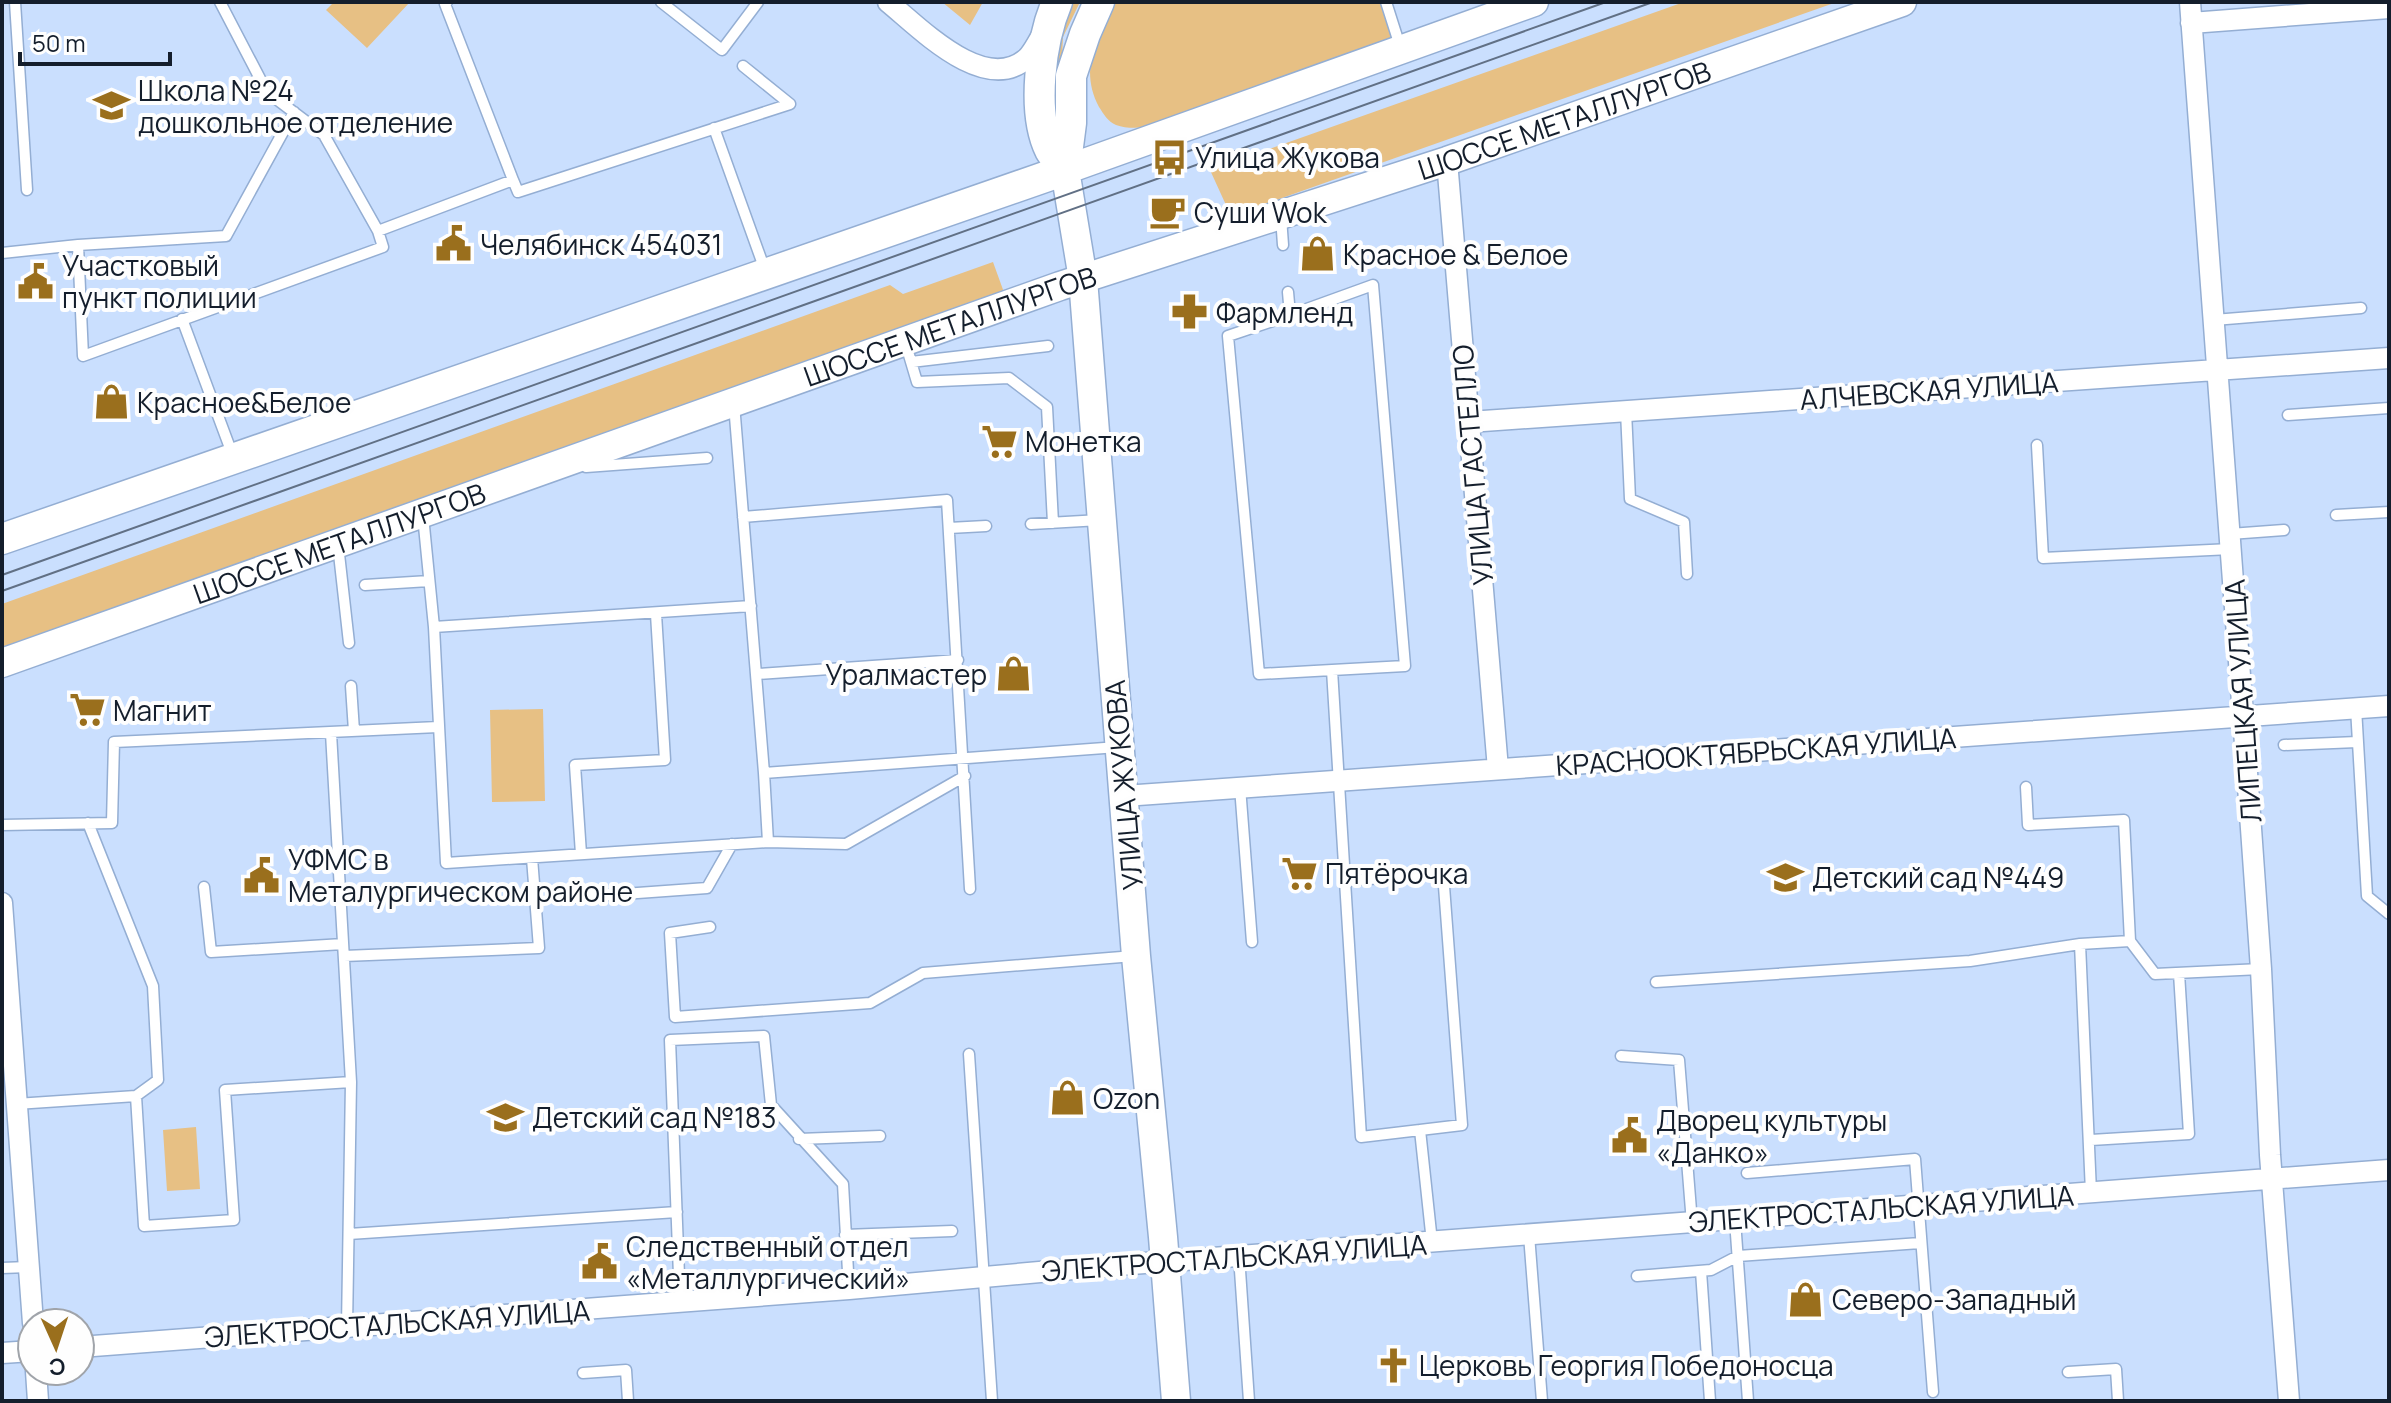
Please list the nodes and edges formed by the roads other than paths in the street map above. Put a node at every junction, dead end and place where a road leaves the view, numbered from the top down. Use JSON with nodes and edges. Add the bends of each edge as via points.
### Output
{"nodes":[{"id":1,"x":15,"y":2,"type":"edge"},
{"id":2,"x":220,"y":2,"type":"edge"},
{"id":3,"x":447,"y":2,"type":"edge"},
{"id":4,"x":661,"y":2,"type":"edge"},
{"id":5,"x":758,"y":2,"type":"edge"},
{"id":6,"x":888,"y":2,"type":"edge"},
{"id":7,"x":1099,"y":2,"type":"edge"},
{"id":8,"x":1386,"y":2,"type":"edge"},
{"id":9,"x":1534,"y":2,"type":"edge"},
{"id":10,"x":1902,"y":2,"type":"edge"},
{"id":11,"x":2190,"y":2,"type":"edge"},
{"id":12,"x":2389,"y":8,"type":"edge"},
{"id":13,"x":1052,"y":14,"type":"edge"},
{"id":14,"x":2191,"y":23,"type":"junction"},
{"id":15,"x":1402,"y":50,"type":"junction"},
{"id":16,"x":743,"y":66,"type":"dead end"},
{"id":17,"x":294,"y":112,"type":"junction"},
{"id":18,"x":714,"y":128,"type":"junction"},
{"id":19,"x":1447,"y":161,"type":"junction"},
{"id":20,"x":1065,"y":170,"type":"junction"},
{"id":21,"x":513,"y":180,"type":"junction"},
{"id":22,"x":27,"y":190,"type":"dead end"},
{"id":23,"x":1281,"y":215,"type":"junction"},
{"id":24,"x":378,"y":231,"type":"junction"},
{"id":25,"x":78,"y":245,"type":"junction"},
{"id":26,"x":1283,"y":245,"type":"dead end"},
{"id":27,"x":2,"y":253,"type":"edge"},
{"id":28,"x":766,"y":274,"type":"junction"},
{"id":29,"x":1083,"y":279,"type":"junction"},
{"id":30,"x":1288,"y":292,"type":"dead end"},
{"id":31,"x":2361,"y":308,"type":"dead end"},
{"id":32,"x":1290,"y":315,"type":"junction"},
{"id":33,"x":182,"y":319,"type":"junction"},
{"id":34,"x":2214,"y":320,"type":"junction"},
{"id":35,"x":1048,"y":346,"type":"dead end"},
{"id":36,"x":908,"y":352,"type":"junction"},
{"id":37,"x":2389,"y":359,"type":"edge"},
{"id":38,"x":2218,"y":370,"type":"junction"},
{"id":39,"x":734,"y":403,"type":"junction"},
{"id":40,"x":2389,"y":408,"type":"edge"},
{"id":41,"x":1626,"y":411,"type":"junction"},
{"id":42,"x":2288,"y":415,"type":"dead end"},
{"id":43,"x":1469,"y":422,"type":"junction"},
{"id":44,"x":2037,"y":445,"type":"dead end"},
{"id":45,"x":707,"y":458,"type":"dead end"},
{"id":46,"x":234,"y":459,"type":"junction"},
{"id":47,"x":546,"y":470,"type":"junction"},
{"id":48,"x":2389,"y":512,"type":"edge"},
{"id":49,"x":423,"y":513,"type":"junction"},
{"id":50,"x":2336,"y":515,"type":"dead end"},
{"id":51,"x":743,"y":517,"type":"junction"},
{"id":52,"x":1102,"y":520,"type":"junction"},
{"id":53,"x":1053,"y":523,"type":"junction"},
{"id":54,"x":1031,"y":524,"type":"dead end"},
{"id":55,"x":986,"y":526,"type":"dead end"},
{"id":56,"x":949,"y":528,"type":"junction"},
{"id":57,"x":2284,"y":530,"type":"dead end"},
{"id":58,"x":2,"y":539,"type":"edge"},
{"id":59,"x":2230,"y":542,"type":"junction"},
{"id":60,"x":338,"y":543,"type":"junction"},
{"id":61,"x":1687,"y":574,"type":"dead end"},
{"id":62,"x":429,"y":581,"type":"junction"},
{"id":63,"x":365,"y":585,"type":"dead end"},
{"id":64,"x":751,"y":606,"type":"junction"},
{"id":65,"x":656,"y":614,"type":"junction"},
{"id":66,"x":434,"y":627,"type":"junction"},
{"id":67,"x":349,"y":643,"type":"dead end"},
{"id":68,"x":958,"y":660,"type":"junction"},
{"id":69,"x":2,"y":663,"type":"edge"},
{"id":70,"x":1332,"y":670,"type":"junction"},
{"id":71,"x":757,"y":674,"type":"junction"},
{"id":72,"x":351,"y":686,"type":"dead end"},
{"id":73,"x":2389,"y":706,"type":"edge"},
{"id":74,"x":2356,"y":708,"type":"junction"},
{"id":75,"x":2243,"y":716,"type":"junction"},
{"id":76,"x":438,"y":727,"type":"junction"},
{"id":77,"x":354,"y":731,"type":"junction"},
{"id":78,"x":331,"y":733,"type":"junction"},
{"id":79,"x":2357,"y":742,"type":"junction"},
{"id":80,"x":2284,"y":745,"type":"dead end"},
{"id":81,"x":1120,"y":746,"type":"junction"},
{"id":82,"x":964,"y":758,"type":"junction"},
{"id":83,"x":1498,"y":769,"type":"junction"},
{"id":84,"x":764,"y":773,"type":"junction"},
{"id":85,"x":965,"y":776,"type":"junction"},
{"id":86,"x":1339,"y":781,"type":"junction"},
{"id":87,"x":1240,"y":787,"type":"junction"},
{"id":88,"x":2026,"y":787,"type":"dead end"},
{"id":89,"x":1124,"y":796,"type":"junction"},
{"id":90,"x":88,"y":823,"type":"junction"},
{"id":91,"x":2,"y":825,"type":"edge"},
{"id":92,"x":768,"y":842,"type":"junction"},
{"id":93,"x":732,"y":844,"type":"junction"},
{"id":94,"x":581,"y":854,"type":"junction"},
{"id":95,"x":532,"y":858,"type":"junction"},
{"id":96,"x":1345,"y":881,"type":"junction"},
{"id":97,"x":204,"y":887,"type":"dead end"},
{"id":98,"x":970,"y":889,"type":"dead end"},
{"id":99,"x":568,"y":898,"type":"dead end"},
{"id":100,"x":2,"y":903,"type":"edge"},
{"id":101,"x":2389,"y":914,"type":"edge"},
{"id":102,"x":710,"y":927,"type":"dead end"},
{"id":103,"x":2130,"y":941,"type":"junction"},
{"id":104,"x":1252,"y":942,"type":"dead end"},
{"id":105,"x":343,"y":944,"type":"junction"},
{"id":106,"x":2080,"y":944,"type":"junction"},
{"id":107,"x":344,"y":956,"type":"junction"},
{"id":108,"x":1136,"y":956,"type":"junction"},
{"id":109,"x":2261,"y":969,"type":"junction"},
{"id":110,"x":2179,"y":973,"type":"junction"},
{"id":111,"x":1656,"y":982,"type":"dead end"},
{"id":112,"x":969,"y":1054,"type":"dead end"},
{"id":113,"x":1621,"y":1056,"type":"dead end"},
{"id":114,"x":8,"y":1072,"type":"edge"},
{"id":115,"x":351,"y":1082,"type":"junction"},
{"id":116,"x":136,"y":1096,"type":"junction"},
{"id":117,"x":16,"y":1104,"type":"junction"},
{"id":118,"x":1420,"y":1130,"type":"junction"},
{"id":119,"x":880,"y":1136,"type":"dead end"},
{"id":120,"x":799,"y":1139,"type":"junction"},
{"id":121,"x":2091,"y":1140,"type":"junction"},
{"id":122,"x":2389,"y":1170,"type":"edge"},
{"id":123,"x":1747,"y":1173,"type":"dead end"},
{"id":124,"x":2272,"y":1178,"type":"junction"},
{"id":125,"x":2091,"y":1192,"type":"junction"},
{"id":126,"x":1918,"y":1206,"type":"junction"},
{"id":127,"x":677,"y":1212,"type":"junction"},
{"id":128,"x":1735,"y":1220,"type":"junction"},
{"id":129,"x":1692,"y":1223,"type":"junction"},
{"id":130,"x":952,"y":1231,"type":"dead end"},
{"id":131,"x":349,"y":1234,"type":"junction"},
{"id":132,"x":845,"y":1235,"type":"junction"},
{"id":133,"x":1529,"y":1235,"type":"junction"},
{"id":134,"x":1432,"y":1242,"type":"junction"},
{"id":135,"x":1920,"y":1243,"type":"junction"},
{"id":136,"x":1239,"y":1256,"type":"junction"},
{"id":137,"x":1738,"y":1256,"type":"junction"},
{"id":138,"x":1165,"y":1262,"type":"junction"},
{"id":139,"x":28,"y":1267,"type":"junction"},
{"id":140,"x":2,"y":1268,"type":"edge"},
{"id":141,"x":1701,"y":1271,"type":"junction"},
{"id":142,"x":983,"y":1276,"type":"junction"},
{"id":143,"x":1637,"y":1276,"type":"dead end"},
{"id":144,"x":849,"y":1289,"type":"junction"},
{"id":145,"x":680,"y":1302,"type":"junction"},
{"id":146,"x":32,"y":1307,"type":"edge"},
{"id":147,"x":347,"y":1327,"type":"junction"},
{"id":148,"x":96,"y":1346,"type":"edge"},
{"id":149,"x":2068,"y":1372,"type":"dead end"},
{"id":150,"x":583,"y":1373,"type":"dead end"},
{"id":151,"x":1933,"y":1392,"type":"dead end"},
{"id":152,"x":628,"y":1401,"type":"edge"},
{"id":153,"x":992,"y":1401,"type":"edge"},
{"id":154,"x":1176,"y":1401,"type":"edge"},
{"id":155,"x":1249,"y":1401,"type":"edge"},
{"id":156,"x":1542,"y":1401,"type":"edge"},
{"id":157,"x":1710,"y":1401,"type":"edge"},
{"id":158,"x":1748,"y":1401,"type":"edge"},
{"id":159,"x":2118,"y":1401,"type":"edge"},
{"id":160,"x":2289,"y":1401,"type":"edge"}],
"edges":[{"from":1,"to":22,"type":"lane"},
{"from":2,"to":17,"type":"lane","via":[[267,92]]},
{"from":3,"to":21,"type":"lane"},
{"from":4,"to":5,"type":"lane","via":[[722,50]]},
{"from":6,"to":13,"type":"street","via":[[950,51],[977,66],[998,70],[1029,56]]},
{"from":7,"to":20,"type":"main road","via":[[1071,76]]},
{"from":8,"to":15,"type":"lane"},
{"from":9,"to":15,"type":"street"},
{"from":10,"to":19,"type":"street","name":"ШОССЕ МЕТАЛЛУРГОВ"},
{"from":11,"to":14,"type":"street","name":"ЛИПЕЦКАЯ УЛИЦА"},
{"from":12,"to":14,"type":"street"},
{"from":13,"to":20,"type":"main road","via":[[1040,82],[1050,150]]},
{"from":14,"to":34,"type":"street","name":"ЛИПЕЦКАЯ УЛИЦА"},
{"from":15,"to":20,"type":"street"},
{"from":16,"to":18,"type":"lane","via":[[790,104]]},
{"from":17,"to":24,"type":"lane","via":[[324,135]]},
{"from":17,"to":25,"type":"lane","via":[[226,236]]},
{"from":18,"to":21,"type":"lane","via":[[518,192]]},
{"from":18,"to":28,"type":"lane"},
{"from":19,"to":23,"type":"street","name":"ШОССЕ МЕТАЛЛУРГОВ"},
{"from":19,"to":43,"type":"street","name":"УЛИЦА ГАСТЕЛЛО"},
{"from":20,"to":28,"type":"main road"},
{"from":20,"to":29,"type":"street","name":"УЛИЦА ЖУКОВА"},
{"from":21,"to":24,"type":"lane"},
{"from":23,"to":26,"type":"lane"},
{"from":23,"to":29,"type":"street","name":"ШОССЕ МЕТАЛЛУРГОВ"},
{"from":24,"to":33,"type":"lane","via":[[383,247]]},
{"from":25,"to":27,"type":"lane"},
{"from":25,"to":33,"type":"lane","via":[[83,356]]},
{"from":28,"to":46,"type":"main road"},
{"from":29,"to":36,"type":"street","name":"ШОССЕ МЕТАЛЛУРГОВ"},
{"from":29,"to":52,"type":"street","name":"УЛИЦА ЖУКОВА"},
{"from":30,"to":32,"type":"lane"},
{"from":31,"to":34,"type":"lane"},
{"from":32,"to":70,"type":"lane","via":[[1228,336],[1259,674]]},
{"from":32,"to":70,"type":"lane","via":[[1373,285],[1405,666]]},
{"from":33,"to":46,"type":"lane"},
{"from":34,"to":38,"type":"street","name":"ЛИПЕЦКАЯ УЛИЦА"},
{"from":35,"to":36,"type":"lane"},
{"from":36,"to":39,"type":"street","name":"ШОССЕ МЕТАЛЛУРГОВ"},
{"from":36,"to":53,"type":"lane","via":[[917,382],[1009,378],[1047,407]]},
{"from":37,"to":38,"type":"street","name":"АЛЧЕВСКАЯ УЛИЦА"},
{"from":38,"to":41,"type":"street","name":"АЛЧЕВСКАЯ УЛИЦА"},
{"from":38,"to":59,"type":"street","name":"ЛИПЕЦКАЯ УЛИЦА"},
{"from":39,"to":47,"type":"street","name":"ШОССЕ МЕТАЛЛУРГОВ"},
{"from":39,"to":51,"type":"lane"},
{"from":40,"to":42,"type":"lane"},
{"from":41,"to":43,"type":"street","name":"АЛЧЕВСКАЯ УЛИЦА"},
{"from":41,"to":61,"type":"lane","via":[[1630,499],[1684,522]]},
{"from":43,"to":83,"type":"street","name":"УЛИЦА ГАСТЕЛЛО"},
{"from":44,"to":59,"type":"lane","via":[[2043,558]]},
{"from":45,"to":47,"type":"lane"},
{"from":46,"to":58,"type":"main road"},
{"from":47,"to":49,"type":"street","name":"ШОССЕ МЕТАЛЛУРГОВ"},
{"from":48,"to":50,"type":"lane"},
{"from":49,"to":60,"type":"street","name":"ШОССЕ МЕТАЛЛУРГОВ"},
{"from":49,"to":62,"type":"lane"},
{"from":51,"to":56,"type":"lane","via":[[947,500]]},
{"from":51,"to":64,"type":"lane"},
{"from":52,"to":53,"type":"lane"},
{"from":52,"to":81,"type":"street","name":"УЛИЦА ЖУКОВА"},
{"from":53,"to":54,"type":"lane"},
{"from":55,"to":56,"type":"lane"},
{"from":56,"to":68,"type":"lane"},
{"from":57,"to":59,"type":"lane"},
{"from":59,"to":75,"type":"street","name":"ЛИПЕЦКАЯ УЛИЦА"},
{"from":60,"to":67,"type":"lane"},
{"from":60,"to":69,"type":"street","name":"ШОССЕ МЕТАЛЛУРГОВ"},
{"from":62,"to":63,"type":"lane"},
{"from":62,"to":66,"type":"lane"},
{"from":64,"to":65,"type":"lane"},
{"from":64,"to":71,"type":"lane"},
{"from":65,"to":66,"type":"lane"},
{"from":65,"to":94,"type":"lane","via":[[665,760],[575,765]]},
{"from":66,"to":76,"type":"lane"},
{"from":68,"to":71,"type":"lane"},
{"from":68,"to":82,"type":"lane"},
{"from":70,"to":86,"type":"lane"},
{"from":71,"to":84,"type":"lane"},
{"from":72,"to":77,"type":"lane"},
{"from":73,"to":74,"type":"street","name":"КРАСНООКТЯБРЬСКАЯ УЛИЦА"},
{"from":74,"to":75,"type":"street","name":"КРАСНООКТЯБРЬСКАЯ УЛИЦА"},
{"from":74,"to":79,"type":"lane"},
{"from":75,"to":83,"type":"street","name":"КРАСНООКТЯБРЬСКАЯ УЛИЦА"},
{"from":75,"to":109,"type":"street","name":"ЛИПЕЦКАЯ УЛИЦА"},
{"from":76,"to":77,"type":"lane"},
{"from":76,"to":95,"type":"lane","via":[[446,863]]},
{"from":77,"to":78,"type":"lane"},
{"from":78,"to":90,"type":"lane","via":[[114,742],[112,823]]},
{"from":78,"to":105,"type":"lane"},
{"from":79,"to":80,"type":"lane"},
{"from":79,"to":101,"type":"lane","via":[[2367,896]]},
{"from":81,"to":82,"type":"lane"},
{"from":81,"to":89,"type":"street","name":"УЛИЦА ЖУКОВА"},
{"from":82,"to":84,"type":"lane"},
{"from":82,"to":85,"type":"lane"},
{"from":83,"to":86,"type":"street","name":"КРАСНООКТЯБРЬСКАЯ УЛИЦА"},
{"from":84,"to":92,"type":"lane"},
{"from":85,"to":92,"type":"lane","via":[[846,844]]},
{"from":85,"to":98,"type":"lane"},
{"from":86,"to":87,"type":"street","name":"КРАСНООКТЯБРЬСКАЯ УЛИЦА"},
{"from":86,"to":96,"type":"lane"},
{"from":87,"to":89,"type":"street","name":"КРАСНООКТЯБРЬСКАЯ УЛИЦА"},
{"from":87,"to":104,"type":"lane"},
{"from":88,"to":103,"type":"lane","via":[[2028,825],[2124,820]]},
{"from":89,"to":108,"type":"street","name":"УЛИЦА ЖУКОВА"},
{"from":90,"to":91,"type":"lane"},
{"from":90,"to":116,"type":"lane","via":[[153,986],[158,1080]]},
{"from":92,"to":93,"type":"lane"},
{"from":93,"to":94,"type":"lane"},
{"from":93,"to":99,"type":"lane","via":[[707,888]]},
{"from":94,"to":95,"type":"lane"},
{"from":95,"to":107,"type":"lane","via":[[539,948]]},
{"from":96,"to":118,"type":"lane","via":[[1361,1137]]},
{"from":96,"to":118,"type":"lane","via":[[1443,873],[1462,1125]]},
{"from":97,"to":105,"type":"lane","via":[[211,952]]},
{"from":100,"to":114,"type":"street"},
{"from":102,"to":108,"type":"lane","via":[[670,933],[675,1017],[870,1003],[923,973]]},
{"from":103,"to":106,"type":"lane"},
{"from":103,"to":110,"type":"lane","via":[[2155,974]]},
{"from":105,"to":107,"type":"lane"},
{"from":106,"to":111,"type":"lane","via":[[1970,961]]},
{"from":106,"to":121,"type":"lane"},
{"from":107,"to":115,"type":"lane"},
{"from":108,"to":138,"type":"street","name":"УЛИЦА ЖУКОВА"},
{"from":109,"to":110,"type":"lane"},
{"from":109,"to":124,"type":"street","name":"ЛИПЕЦКАЯ УЛИЦА"},
{"from":110,"to":121,"type":"lane","via":[[2189,1134]]},
{"from":112,"to":142,"type":"lane"},
{"from":113,"to":129,"type":"lane","via":[[1679,1060]]},
{"from":114,"to":117,"type":"street"},
{"from":115,"to":116,"type":"lane","via":[[225,1090],[234,1220],[144,1226]]},
{"from":115,"to":131,"type":"lane"},
{"from":116,"to":117,"type":"lane"},
{"from":117,"to":139,"type":"street"},
{"from":118,"to":134,"type":"lane"},
{"from":119,"to":120,"type":"lane"},
{"from":120,"to":127,"type":"lane","via":[[771,1105],[764,1036],[670,1040]]},
{"from":120,"to":132,"type":"lane","via":[[843,1184]]},
{"from":121,"to":125,"type":"lane"},
{"from":122,"to":124,"type":"street","name":"ЭЛЕКТРОСТАЛЬСКАЯ УЛИЦА"},
{"from":123,"to":126,"type":"lane","via":[[1915,1159]]},
{"from":124,"to":125,"type":"street","name":"ЭЛЕКТРОСТАЛЬСКАЯ УЛИЦА"},
{"from":124,"to":160,"type":"street","name":"ЛИПЕЦКАЯ УЛИЦА"},
{"from":125,"to":126,"type":"street","name":"ЭЛЕКТРОСТАЛЬСКАЯ УЛИЦА"},
{"from":126,"to":128,"type":"street","name":"ЭЛЕКТРОСТАЛЬСКАЯ УЛИЦА"},
{"from":126,"to":135,"type":"lane"},
{"from":127,"to":131,"type":"lane"},
{"from":127,"to":145,"type":"lane"},
{"from":128,"to":129,"type":"street","name":"ЭЛЕКТРОСТАЛЬСКАЯ УЛИЦА"},
{"from":128,"to":137,"type":"lane"},
{"from":129,"to":133,"type":"street","name":"ЭЛЕКТРОСТАЛЬСКАЯ УЛИЦА"},
{"from":130,"to":132,"type":"lane"},
{"from":131,"to":147,"type":"lane"},
{"from":132,"to":144,"type":"lane"},
{"from":133,"to":134,"type":"street","name":"ЭЛЕКТРОСТАЛЬСКАЯ УЛИЦА"},
{"from":133,"to":156,"type":"lane"},
{"from":134,"to":136,"type":"street","name":"ЭЛЕКТРОСТАЛЬСКАЯ УЛИЦА"},
{"from":135,"to":137,"type":"lane"},
{"from":135,"to":151,"type":"lane"},
{"from":136,"to":138,"type":"street","name":"ЭЛЕКТРОСТАЛЬСКАЯ УЛИЦА"},
{"from":136,"to":155,"type":"lane"},
{"from":137,"to":141,"type":"lane"},
{"from":137,"to":158,"type":"lane"},
{"from":138,"to":142,"type":"street","name":"ЭЛЕКТРОСТАЛЬСКАЯ УЛИЦА"},
{"from":138,"to":154,"type":"street","name":"УЛИЦА ЖУКОВА"},
{"from":139,"to":140,"type":"lane"},
{"from":139,"to":146,"type":"street"},
{"from":141,"to":143,"type":"lane"},
{"from":141,"to":157,"type":"lane"},
{"from":142,"to":144,"type":"street","name":"ЭЛЕКТРОСТАЛЬСКАЯ УЛИЦА"},
{"from":142,"to":153,"type":"lane"},
{"from":144,"to":145,"type":"street","name":"ЭЛЕКТРОСТАЛЬСКАЯ УЛИЦА"},
{"from":145,"to":147,"type":"street","name":"ЭЛЕКТРОСТАЛЬСКАЯ УЛИЦА"},
{"from":147,"to":148,"type":"street","name":"ЭЛЕКТРОСТАЛЬСКАЯ УЛИЦА"},
{"from":149,"to":159,"type":"lane","via":[[2116,1369]]},
{"from":150,"to":152,"type":"lane","via":[[626,1370]]}]}
